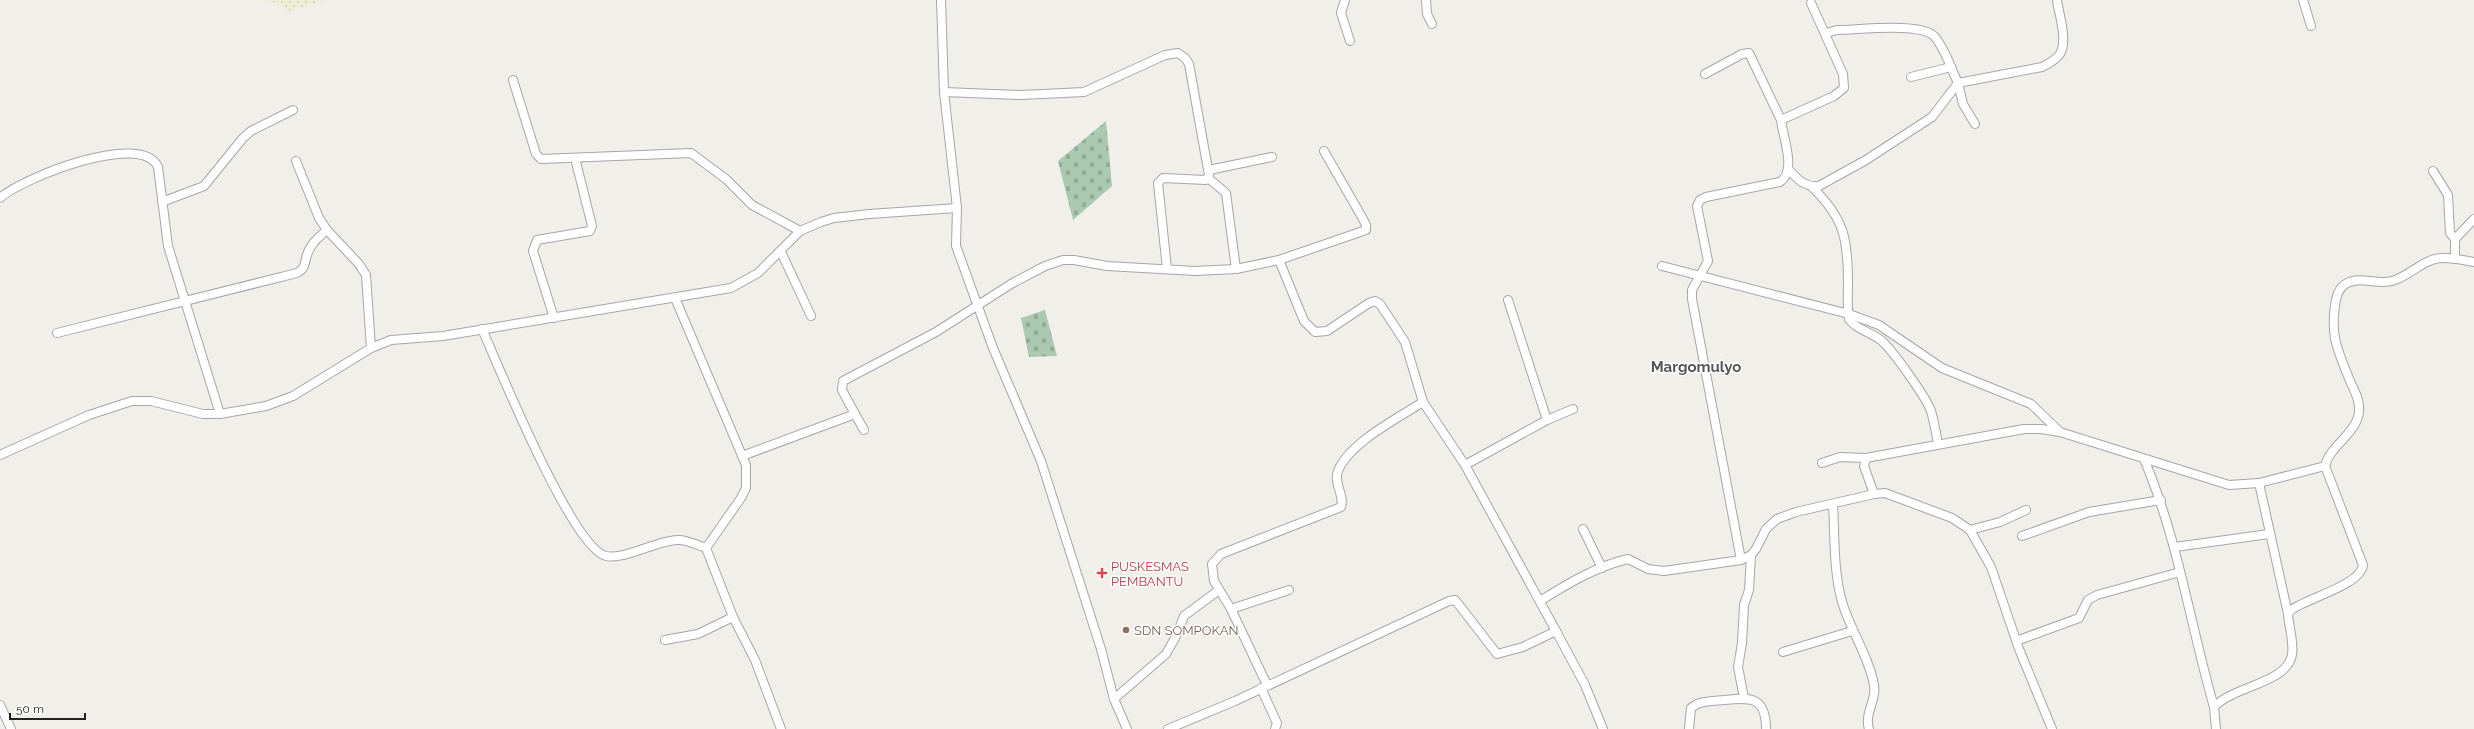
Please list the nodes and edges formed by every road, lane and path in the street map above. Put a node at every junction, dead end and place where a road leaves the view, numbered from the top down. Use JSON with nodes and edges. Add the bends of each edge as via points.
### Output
{"nodes":[{"id":1,"x":941,"y":0,"type":"edge"},
{"id":2,"x":1345,"y":0,"type":"edge"},
{"id":3,"x":1426,"y":0,"type":"edge"},
{"id":4,"x":2057,"y":0,"type":"edge"},
{"id":5,"x":2303,"y":0,"type":"edge"},
{"id":6,"x":1811,"y":3,"type":"dead end"},
{"id":7,"x":1432,"y":24,"type":"dead end"},
{"id":8,"x":2311,"y":26,"type":"dead end"},
{"id":9,"x":1826,"y":33,"type":"junction"},
{"id":10,"x":1350,"y":40,"type":"dead end"},
{"id":11,"x":1950,"y":67,"type":"junction"},
{"id":12,"x":1705,"y":74,"type":"dead end"},
{"id":13,"x":1911,"y":78,"type":"dead end"},
{"id":14,"x":513,"y":80,"type":"dead end"},
{"id":15,"x":1958,"y":83,"type":"junction"},
{"id":16,"x":944,"y":92,"type":"junction"},
{"id":17,"x":293,"y":110,"type":"dead end"},
{"id":18,"x":1781,"y":120,"type":"junction"},
{"id":19,"x":1975,"y":124,"type":"dead end"},
{"id":20,"x":1324,"y":151,"type":"dead end"},
{"id":21,"x":1272,"y":157,"type":"dead end"},
{"id":22,"x":575,"y":158,"type":"junction"},
{"id":23,"x":296,"y":161,"type":"dead end"},
{"id":24,"x":1789,"y":170,"type":"junction"},
{"id":25,"x":2433,"y":171,"type":"dead end"},
{"id":26,"x":1209,"y":174,"type":"junction"},
{"id":27,"x":1812,"y":187,"type":"junction"},
{"id":28,"x":0,"y":198,"type":"edge"},
{"id":29,"x":162,"y":202,"type":"junction"},
{"id":30,"x":957,"y":208,"type":"junction"},
{"id":31,"x":2474,"y":219,"type":"edge"},
{"id":32,"x":327,"y":230,"type":"junction"},
{"id":33,"x":800,"y":231,"type":"junction"},
{"id":34,"x":2455,"y":239,"type":"junction"},
{"id":35,"x":781,"y":252,"type":"junction"},
{"id":36,"x":2455,"y":259,"type":"junction"},
{"id":37,"x":1279,"y":260,"type":"junction"},
{"id":38,"x":2474,"y":262,"type":"edge"},
{"id":39,"x":1662,"y":266,"type":"dead end"},
{"id":40,"x":1166,"y":269,"type":"junction"},
{"id":41,"x":1236,"y":269,"type":"junction"},
{"id":42,"x":1700,"y":277,"type":"junction"},
{"id":43,"x":675,"y":298,"type":"junction"},
{"id":44,"x":1508,"y":300,"type":"dead end"},
{"id":45,"x":185,"y":302,"type":"junction"},
{"id":46,"x":978,"y":303,"type":"junction"},
{"id":47,"x":1849,"y":314,"type":"junction"},
{"id":48,"x":811,"y":316,"type":"dead end"},
{"id":49,"x":554,"y":318,"type":"junction"},
{"id":50,"x":482,"y":329,"type":"junction"},
{"id":51,"x":57,"y":333,"type":"dead end"},
{"id":52,"x":371,"y":348,"type":"junction"},
{"id":53,"x":1423,"y":402,"type":"junction"},
{"id":54,"x":1573,"y":409,"type":"dead end"},
{"id":55,"x":220,"y":414,"type":"junction"},
{"id":56,"x":855,"y":414,"type":"junction"},
{"id":57,"x":1547,"y":420,"type":"junction"},
{"id":58,"x":864,"y":430,"type":"dead end"},
{"id":59,"x":2060,"y":432,"type":"junction"},
{"id":60,"x":1938,"y":444,"type":"junction"},
{"id":61,"x":0,"y":455,"type":"edge"},
{"id":62,"x":742,"y":456,"type":"junction"},
{"id":63,"x":1866,"y":458,"type":"junction"},
{"id":64,"x":2144,"y":459,"type":"junction"},
{"id":65,"x":1822,"y":463,"type":"dead end"},
{"id":66,"x":1465,"y":465,"type":"junction"},
{"id":67,"x":2325,"y":466,"type":"junction"},
{"id":68,"x":2259,"y":483,"type":"junction"},
{"id":69,"x":1874,"y":494,"type":"junction"},
{"id":70,"x":2162,"y":500,"type":"junction"},
{"id":71,"x":1833,"y":504,"type":"junction"},
{"id":72,"x":2026,"y":510,"type":"dead end"},
{"id":73,"x":1583,"y":529,"type":"dead end"},
{"id":74,"x":1970,"y":530,"type":"junction"},
{"id":75,"x":2269,"y":534,"type":"junction"},
{"id":76,"x":2022,"y":536,"type":"dead end"},
{"id":77,"x":2175,"y":547,"type":"junction"},
{"id":78,"x":706,"y":548,"type":"junction"},
{"id":79,"x":1751,"y":555,"type":"junction"},
{"id":80,"x":1741,"y":560,"type":"junction"},
{"id":81,"x":1602,"y":568,"type":"junction"},
{"id":82,"x":2180,"y":572,"type":"junction"},
{"id":83,"x":1219,"y":590,"type":"junction"},
{"id":84,"x":1289,"y":590,"type":"dead end"},
{"id":85,"x":1540,"y":601,"type":"junction"},
{"id":86,"x":1231,"y":609,"type":"junction"},
{"id":87,"x":2288,"y":614,"type":"junction"},
{"id":88,"x":733,"y":617,"type":"junction"},
{"id":89,"x":1556,"y":631,"type":"junction"},
{"id":90,"x":1852,"y":631,"type":"junction"},
{"id":91,"x":665,"y":640,"type":"dead end"},
{"id":92,"x":2016,"y":641,"type":"junction"},
{"id":93,"x":1783,"y":652,"type":"dead end"},
{"id":94,"x":1264,"y":687,"type":"junction"},
{"id":95,"x":1744,"y":698,"type":"junction"},
{"id":96,"x":1114,"y":699,"type":"junction"},
{"id":97,"x":0,"y":705,"type":"edge"},
{"id":98,"x":2214,"y":707,"type":"junction"},
{"id":99,"x":1183,"y":726,"type":"edge"},
{"id":100,"x":11,"y":729,"type":"edge"},
{"id":101,"x":781,"y":729,"type":"edge"},
{"id":102,"x":1127,"y":729,"type":"edge"},
{"id":103,"x":1168,"y":729,"type":"edge"},
{"id":104,"x":1275,"y":729,"type":"edge"},
{"id":105,"x":1603,"y":729,"type":"edge"},
{"id":106,"x":1689,"y":729,"type":"edge"},
{"id":107,"x":1766,"y":729,"type":"edge"},
{"id":108,"x":1869,"y":729,"type":"edge"},
{"id":109,"x":2052,"y":729,"type":"edge"},
{"id":110,"x":2216,"y":729,"type":"edge"}],
"edges":[{"from":1,"to":16,"type":"street"},
{"from":2,"to":10,"type":"street","via":[[1341,14]]},
{"from":3,"to":7,"type":"street","via":[[1427,14]]},
{"from":4,"to":15,"type":"street","via":[[2063,42],[2060,54],[2053,61],[2042,67]]},
{"from":5,"to":8,"type":"street"},
{"from":6,"to":9,"type":"street"},
{"from":9,"to":11,"type":"street","via":[[1837,30],[1921,30],[1935,37]]},
{"from":9,"to":18,"type":"street","via":[[1844,74],[1844,88],[1834,96]]},
{"from":11,"to":13,"type":"street"},
{"from":11,"to":15,"type":"street"},
{"from":12,"to":18,"type":"street","via":[[1742,54],[1749,53]]},
{"from":14,"to":22,"type":"street","via":[[536,154],[547,160]]},
{"from":15,"to":19,"type":"street","via":[[1963,104]]},
{"from":15,"to":27,"type":"street","via":[[1932,117],[1866,160],[1819,186]]},
{"from":16,"to":26,"type":"street","via":[[1021,95],[1084,92],[1165,55],[1178,54],[1189,64]]},
{"from":16,"to":30,"type":"street"},
{"from":17,"to":29,"type":"street","via":[[251,131],[204,186]]},
{"from":18,"to":24,"type":"street"},
{"from":20,"to":37,"type":"street","via":[[1363,219],[1366,230]]},
{"from":21,"to":26,"type":"street"},
{"from":22,"to":33,"type":"street","via":[[691,153],[726,179],[752,205]]},
{"from":22,"to":49,"type":"street","via":[[592,226],[590,230],[537,240],[533,251]]},
{"from":23,"to":32,"type":"street","via":[[319,218]]},
{"from":24,"to":27,"type":"street"},
{"from":24,"to":42,"type":"street","via":[[1786,179],[1780,182],[1700,200],[1698,206],[1708,261]]},
{"from":25,"to":34,"type":"street","via":[[2448,195],[2450,231]]},
{"from":26,"to":40,"type":"street","via":[[1206,180],[1159,180]]},
{"from":26,"to":41,"type":"street","via":[[1226,193]]},
{"from":27,"to":47,"type":"street","via":[[1828,202],[1844,231],[1848,255]]},
{"from":28,"to":29,"type":"street","via":[[8,190],[30,178],[79,162],[117,153],[129,153],[150,157],[156,163]]},
{"from":29,"to":45,"type":"street","via":[[168,246]]},
{"from":30,"to":33,"type":"street","via":[[834,218]]},
{"from":30,"to":46,"type":"street","via":[[956,246]]},
{"from":31,"to":34,"type":"street"},
{"from":32,"to":45,"type":"street","via":[[315,240],[305,265],[297,273]]},
{"from":32,"to":52,"type":"street","via":[[366,275]]},
{"from":33,"to":35,"type":"street"},
{"from":34,"to":36,"type":"street"},
{"from":35,"to":43,"type":"street","via":[[758,273],[731,288]]},
{"from":35,"to":48,"type":"street"},
{"from":36,"to":38,"type":"street"},
{"from":36,"to":67,"type":"street","via":[[2434,258],[2392,281],[2384,283],[2356,280],[2340,289],[2336,296],[2332,331],[2360,410],[2358,420],[2330,453]]},
{"from":37,"to":41,"type":"street"},
{"from":37,"to":53,"type":"street","via":[[1304,321],[1314,332],[1327,331],[1369,303],[1375,301],[1380,304],[1405,342]]},
{"from":39,"to":42,"type":"street"},
{"from":40,"to":41,"type":"street"},
{"from":40,"to":46,"type":"street","via":[[1107,266],[1063,260],[1045,266]]},
{"from":42,"to":47,"type":"street"},
{"from":42,"to":80,"type":"street","via":[[1692,290],[1692,299]]},
{"from":43,"to":49,"type":"street"},
{"from":43,"to":62,"type":"street"},
{"from":44,"to":57,"type":"street"},
{"from":45,"to":51,"type":"street"},
{"from":45,"to":55,"type":"street"},
{"from":46,"to":56,"type":"street","via":[[936,332],[843,381],[842,390]]},
{"from":46,"to":96,"type":"street","via":[[993,348],[1041,461],[1101,649]]},
{"from":47,"to":59,"type":"street","via":[[1879,325],[1942,368],[2031,404]]},
{"from":47,"to":60,"type":"street","via":[[1851,321],[1881,340],[1891,350],[1931,411]]},
{"from":49,"to":50,"type":"street"},
{"from":50,"to":52,"type":"street","via":[[443,336],[392,340]]},
{"from":50,"to":78,"type":"street","via":[[554,485],[594,550],[607,556],[678,540]]},
{"from":52,"to":55,"type":"street","via":[[293,396],[266,406]]},
{"from":53,"to":66,"type":"street"},
{"from":53,"to":83,"type":"street","via":[[1353,450],[1338,471],[1336,483],[1341,507],[1216,558],[1212,569]]},
{"from":54,"to":57,"type":"street"},
{"from":55,"to":61,"type":"street","via":[[203,414],[151,401],[132,401],[89,415]]},
{"from":56,"to":58,"type":"street"},
{"from":56,"to":62,"type":"street"},
{"from":57,"to":66,"type":"street"},
{"from":59,"to":60,"type":"street","via":[[2024,428]]},
{"from":59,"to":64,"type":"street"},
{"from":60,"to":63,"type":"street"},
{"from":62,"to":78,"type":"street","via":[[746,465],[746,488]]},
{"from":63,"to":65,"type":"street","via":[[1840,457]]},
{"from":63,"to":69,"type":"street","via":[[1864,466]]},
{"from":64,"to":68,"type":"street","via":[[2229,485]]},
{"from":64,"to":70,"type":"street"},
{"from":66,"to":85,"type":"street"},
{"from":67,"to":68,"type":"street"},
{"from":67,"to":87,"type":"street","via":[[2363,566],[2362,571],[2354,580],[2295,607]]},
{"from":68,"to":75,"type":"street"},
{"from":69,"to":71,"type":"street"},
{"from":69,"to":74,"type":"street","via":[[1885,493],[1924,506],[1952,518]]},
{"from":70,"to":76,"type":"street","via":[[2089,512]]},
{"from":70,"to":77,"type":"street"},
{"from":71,"to":79,"type":"street","via":[[1777,519],[1766,529]]},
{"from":71,"to":90,"type":"street","via":[[1838,587]]},
{"from":72,"to":74,"type":"street","via":[[2000,522]]},
{"from":73,"to":81,"type":"street"},
{"from":74,"to":92,"type":"street","via":[[1991,567]]},
{"from":75,"to":77,"type":"street"},
{"from":75,"to":87,"type":"street"},
{"from":77,"to":82,"type":"street"},
{"from":78,"to":88,"type":"street"},
{"from":79,"to":80,"type":"street"},
{"from":79,"to":95,"type":"street","via":[[1749,590],[1744,604],[1738,668]]},
{"from":80,"to":81,"type":"street","via":[[1664,571],[1648,569],[1628,560]]},
{"from":81,"to":85,"type":"street","via":[[1567,584]]},
{"from":82,"to":92,"type":"street","via":[[2097,595],[2088,600],[2079,618]]},
{"from":82,"to":98,"type":"street"},
{"from":83,"to":86,"type":"street"},
{"from":83,"to":96,"type":"street","via":[[1184,616],[1166,654]]},
{"from":84,"to":86,"type":"street"},
{"from":85,"to":89,"type":"street"},
{"from":86,"to":94,"type":"street"},
{"from":87,"to":98,"type":"street","via":[[2292,655],[2282,671],[2274,677],[2228,694]]},
{"from":88,"to":91,"type":"street","via":[[698,634]]},
{"from":88,"to":101,"type":"street","via":[[755,660]]},
{"from":89,"to":94,"type":"street","via":[[1523,647],[1497,654],[1455,600],[1449,601]]},
{"from":89,"to":105,"type":"street","via":[[1585,685]]},
{"from":90,"to":93,"type":"street"},
{"from":90,"to":108,"type":"street","via":[[1875,686],[1875,697],[1867,722]]},
{"from":92,"to":109,"type":"street"},
{"from":94,"to":99,"type":"street"},
{"from":94,"to":104,"type":"street","via":[[1277,723]]},
{"from":95,"to":106,"type":"street","via":[[1696,704],[1691,708]]},
{"from":95,"to":107,"type":"street","via":[[1755,700],[1761,705],[1765,714]]},
{"from":96,"to":102,"type":"street"},
{"from":97,"to":100,"type":"street"},
{"from":98,"to":110,"type":"street"},
{"from":99,"to":103,"type":"street"}]}
